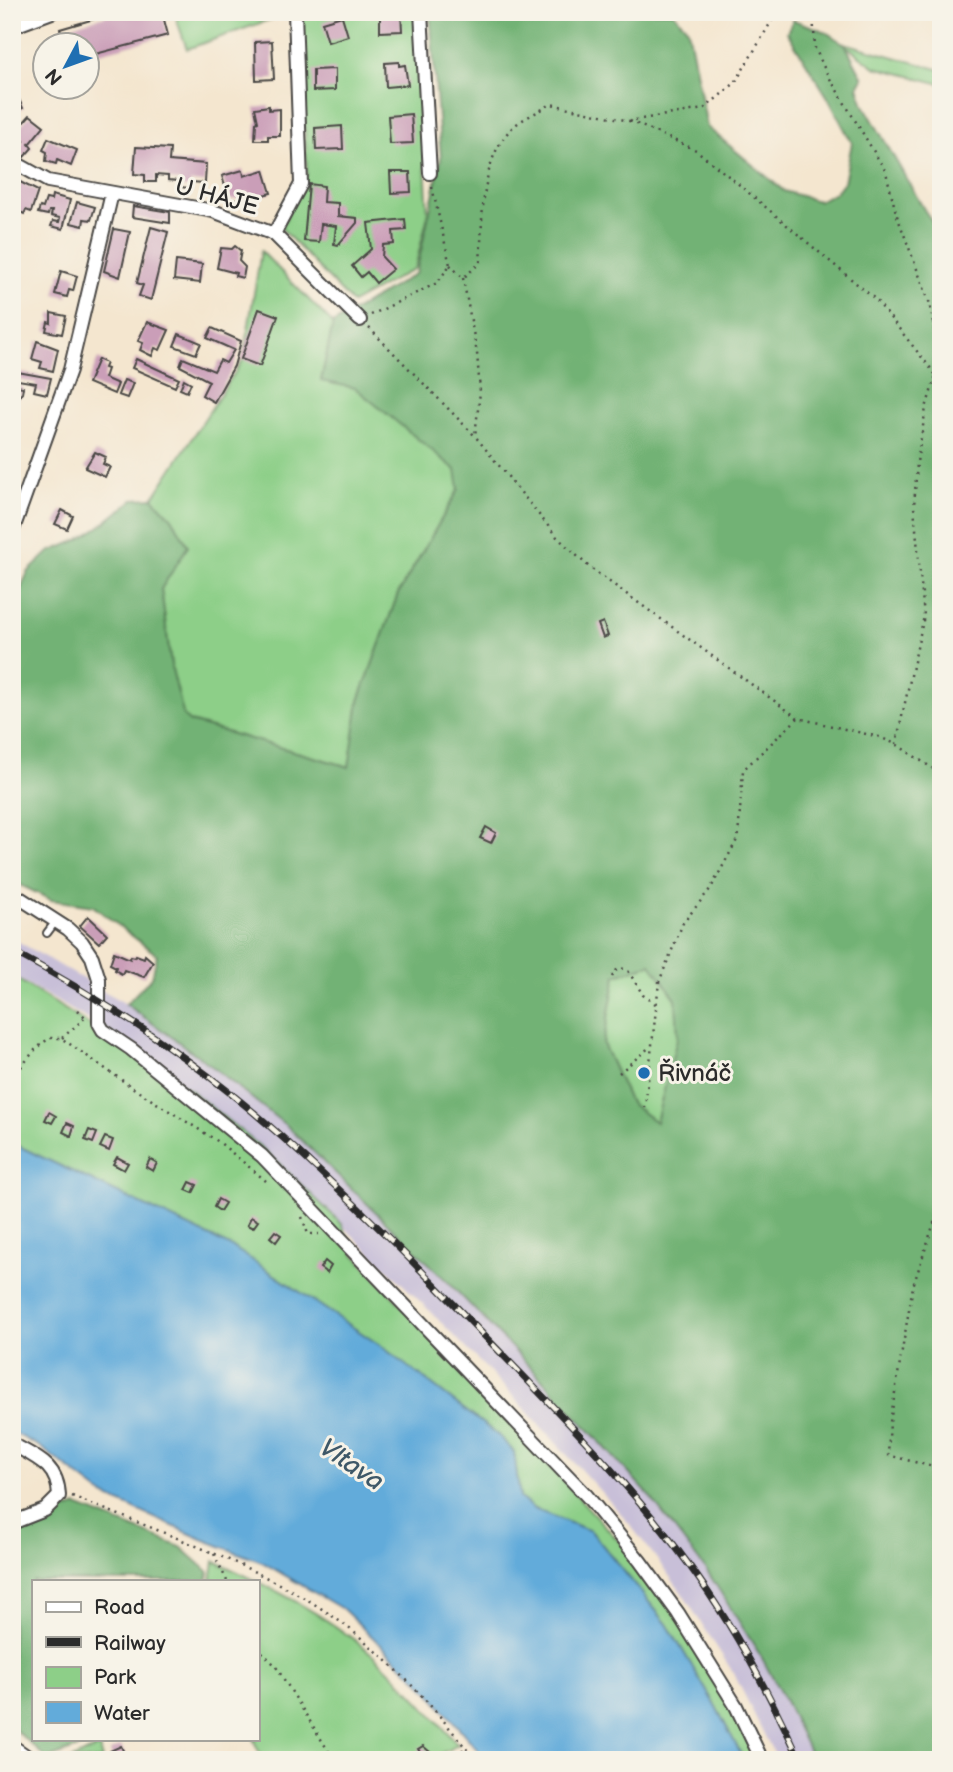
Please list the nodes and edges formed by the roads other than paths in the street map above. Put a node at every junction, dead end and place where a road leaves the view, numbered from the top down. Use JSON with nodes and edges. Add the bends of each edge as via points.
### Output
{"nodes":[{"id":1,"x":52,"y":12,"type":"edge"},
{"id":2,"x":295,"y":12,"type":"edge"},
{"id":3,"x":421,"y":12,"type":"edge"},
{"id":4,"x":12,"y":27,"type":"edge"},
{"id":5,"x":12,"y":161,"type":"edge"},
{"id":6,"x":430,"y":173,"type":"road end"},
{"id":7,"x":112,"y":193,"type":"junction"},
{"id":8,"x":274,"y":234,"type":"junction"},
{"id":9,"x":360,"y":320,"type":"road end"},
{"id":10,"x":12,"y":533,"type":"edge"},
{"id":11,"x":12,"y":893,"type":"edge"},
{"id":12,"x":56,"y":921,"type":"junction"},
{"id":13,"x":47,"y":933,"type":"dead end"},
{"id":14,"x":12,"y":1444,"type":"edge"},
{"id":15,"x":12,"y":1523,"type":"edge"},
{"id":16,"x":12,"y":1746,"type":"edge"},
{"id":17,"x":32,"y":1760,"type":"edge"},
{"id":18,"x":762,"y":1760,"type":"edge"}],
"edges":[{"from":1,"to":4,"type":"street"},
{"from":2,"to":8,"type":"street","via":[[301,184]]},
{"from":3,"to":6,"type":"street"},
{"from":5,"to":7,"type":"street","name":"U HÁJE","via":[[48,181]]},
{"from":7,"to":8,"type":"street","name":"U HÁJE","via":[[213,211]]},
{"from":7,"to":10,"type":"street","via":[[70,370]]},
{"from":8,"to":9,"type":"street","name":"U HÁJE"},
{"from":11,"to":12,"type":"street"},
{"from":12,"to":13,"type":"lane"},
{"from":12,"to":18,"type":"street","via":[[82,942],[92,957],[99,979],[103,1030],[262,1156],[587,1496],[678,1613],[736,1706]]},
{"from":14,"to":15,"type":"street","via":[[52,1470],[59,1491],[45,1510]]},
{"from":16,"to":17,"type":"street"}]}
